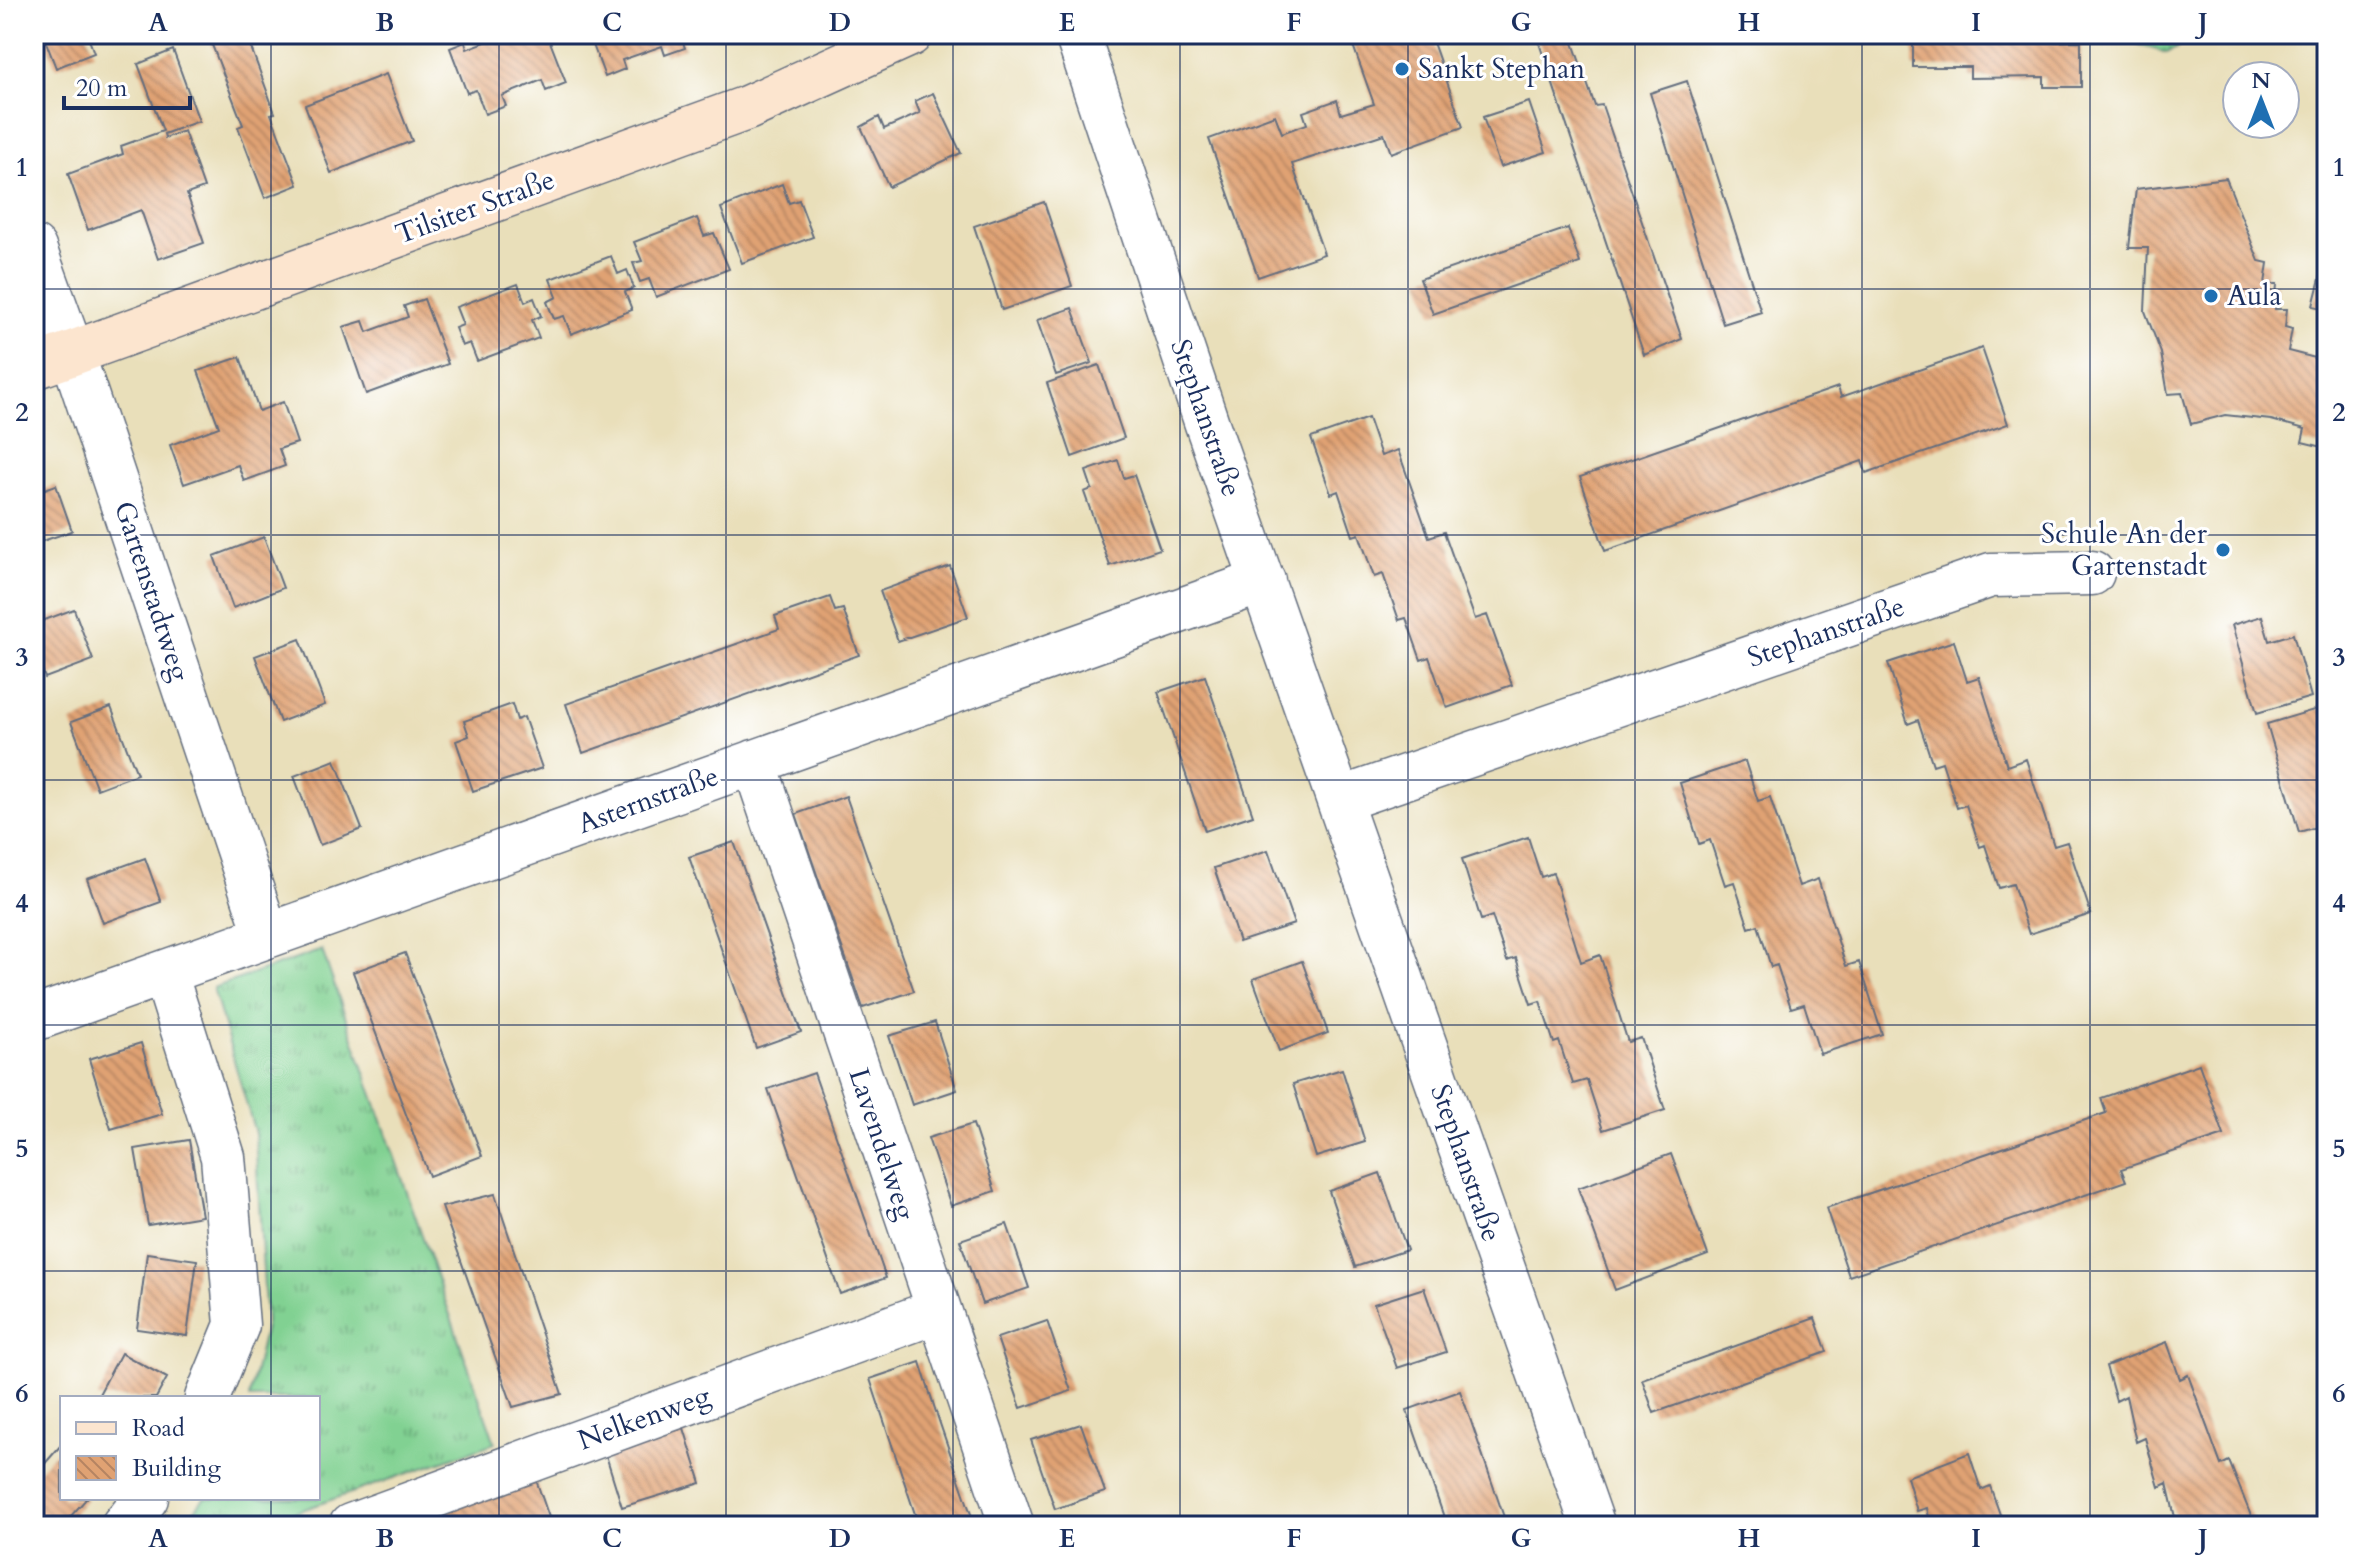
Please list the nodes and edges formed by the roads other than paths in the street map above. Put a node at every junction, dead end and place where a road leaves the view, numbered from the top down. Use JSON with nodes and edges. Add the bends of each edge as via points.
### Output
{"nodes":[{"id":1,"x":910,"y":34,"type":"edge"},
{"id":2,"x":1077,"y":34,"type":"edge"},
{"id":3,"x":34,"y":248,"type":"edge"},
{"id":4,"x":53,"y":360,"type":"edge"},
{"id":5,"x":2092,"y":573,"type":"dead end"},
{"id":6,"x":1263,"y":581,"type":"junction"},
{"id":7,"x":754,"y":762,"type":"junction"},
{"id":8,"x":1339,"y":800,"type":"junction"},
{"id":9,"x":267,"y":936,"type":"junction"},
{"id":10,"x":165,"y":973,"type":"junction"},
{"id":11,"x":34,"y":1019,"type":"edge"},
{"id":12,"x":937,"y":1311,"type":"junction"},
{"id":13,"x":208,"y":1396,"type":"edge"},
{"id":14,"x":144,"y":1500,"type":"edge"},
{"id":15,"x":123,"y":1526,"type":"edge"},
{"id":16,"x":351,"y":1526,"type":"edge"},
{"id":17,"x":1012,"y":1526,"type":"edge"},
{"id":18,"x":1593,"y":1526,"type":"edge"}],
"edges":[{"from":1,"to":4,"type":"street","name":"Tilsiter Straße","via":[[747,108]]},
{"from":2,"to":6,"type":"street","name":"Stephanstraße"},
{"from":3,"to":4,"type":"street","name":"Gartenstadtweg"},
{"from":4,"to":9,"type":"street","name":"Gartenstadtweg"},
{"from":5,"to":8,"type":"street","name":"Stephanstraße","via":[[1991,575]]},
{"from":6,"to":7,"type":"street","name":"Asternstraße"},
{"from":6,"to":8,"type":"street","name":"Stephanstraße"},
{"from":7,"to":9,"type":"street","name":"Asternstraße"},
{"from":7,"to":12,"type":"street","name":"Lavendelweg"},
{"from":8,"to":18,"type":"street","name":"Stephanstraße"},
{"from":9,"to":10,"type":"street","name":"Asternstraße"},
{"from":10,"to":11,"type":"street","name":"Asternstraße"},
{"from":10,"to":13,"type":"street","via":[[223,1157],[237,1325]]},
{"from":12,"to":16,"type":"street","name":"Nelkenweg"},
{"from":12,"to":17,"type":"street","name":"Lavendelweg"},
{"from":14,"to":15,"type":"street"}]}
